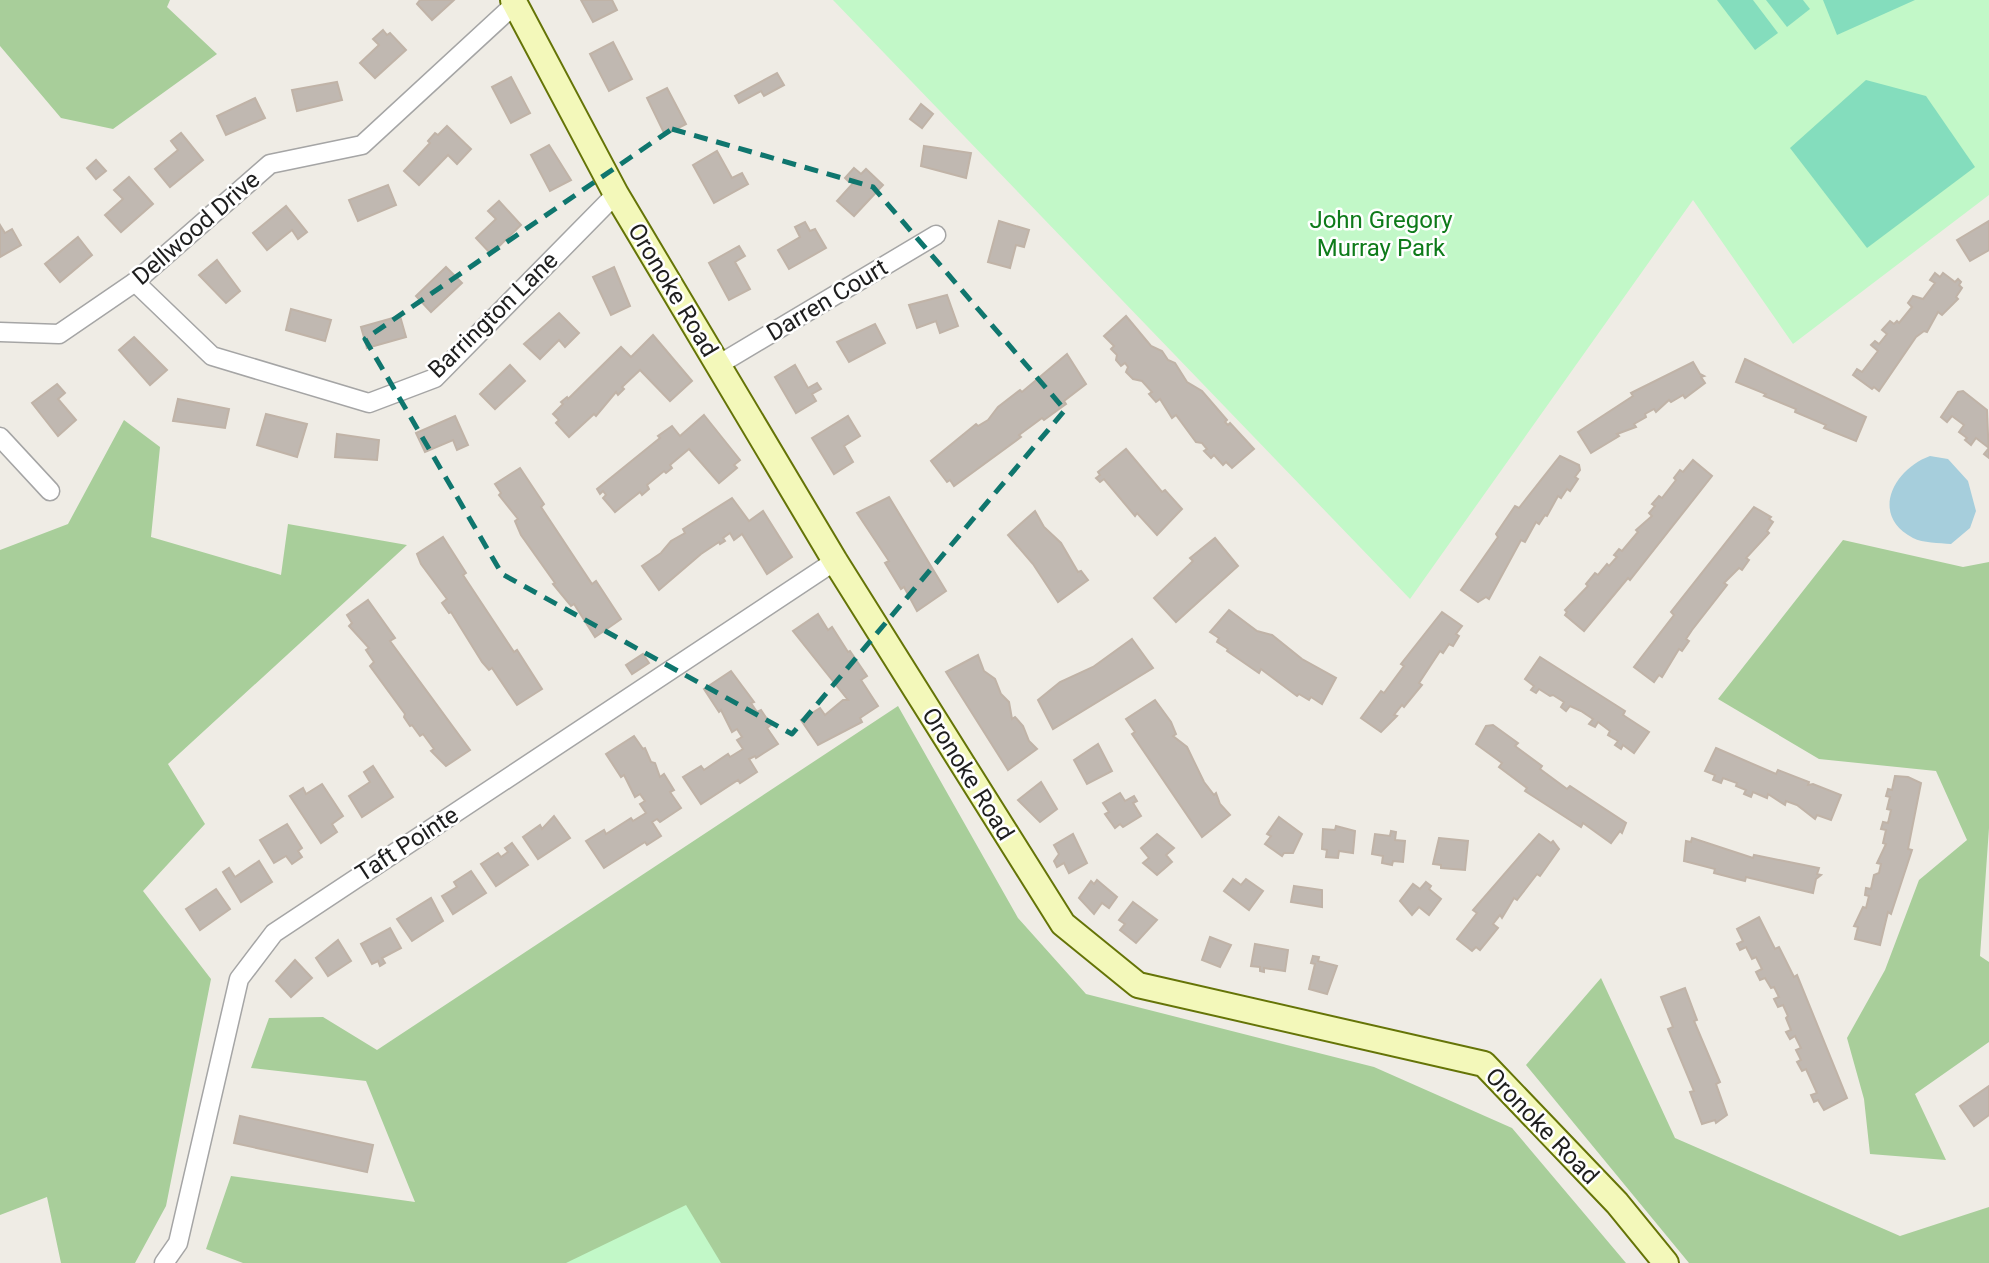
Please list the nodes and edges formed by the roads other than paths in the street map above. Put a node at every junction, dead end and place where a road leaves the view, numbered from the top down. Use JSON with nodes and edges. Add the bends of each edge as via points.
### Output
{"nodes":[{"id":1,"x":514,"y":2,"type":"edge"},
{"id":2,"x":616,"y":194,"type":"junction"},
{"id":3,"x":936,"y":234,"type":"dead end"},
{"id":4,"x":135,"y":282,"type":"junction"},
{"id":5,"x":0,"y":332,"type":"edge"},
{"id":6,"x":718,"y":365,"type":"junction"},
{"id":7,"x":0,"y":437,"type":"edge"},
{"id":8,"x":50,"y":491,"type":"dead end"},
{"id":9,"x":835,"y":561,"type":"junction"},
{"id":10,"x":164,"y":1263,"type":"edge"},
{"id":11,"x":1666,"y":1263,"type":"edge"}],
"edges":[{"from":1,"to":2,"type":"street","name":"Oronoke Road"},
{"from":1,"to":4,"type":"street","name":"Dellwood Drive","via":[[362,145],[270,164]]},
{"from":2,"to":4,"type":"street","name":"Barrington Lane","via":[[435,378],[369,403],[212,356]]},
{"from":2,"to":6,"type":"street","name":"Oronoke Road"},
{"from":3,"to":6,"type":"street","name":"Darren Court"},
{"from":4,"to":5,"type":"street","name":"Dellwood Drive","via":[[59,334]]},
{"from":6,"to":9,"type":"street","name":"Oronoke Road"},
{"from":7,"to":8,"type":"street"},
{"from":9,"to":10,"type":"street","name":"Taft Pointe","via":[[274,933],[239,979],[177,1242]]},
{"from":9,"to":11,"type":"street","name":"Oronoke Road","via":[[1063,924],[1138,985],[1484,1064],[1617,1203]]}]}
